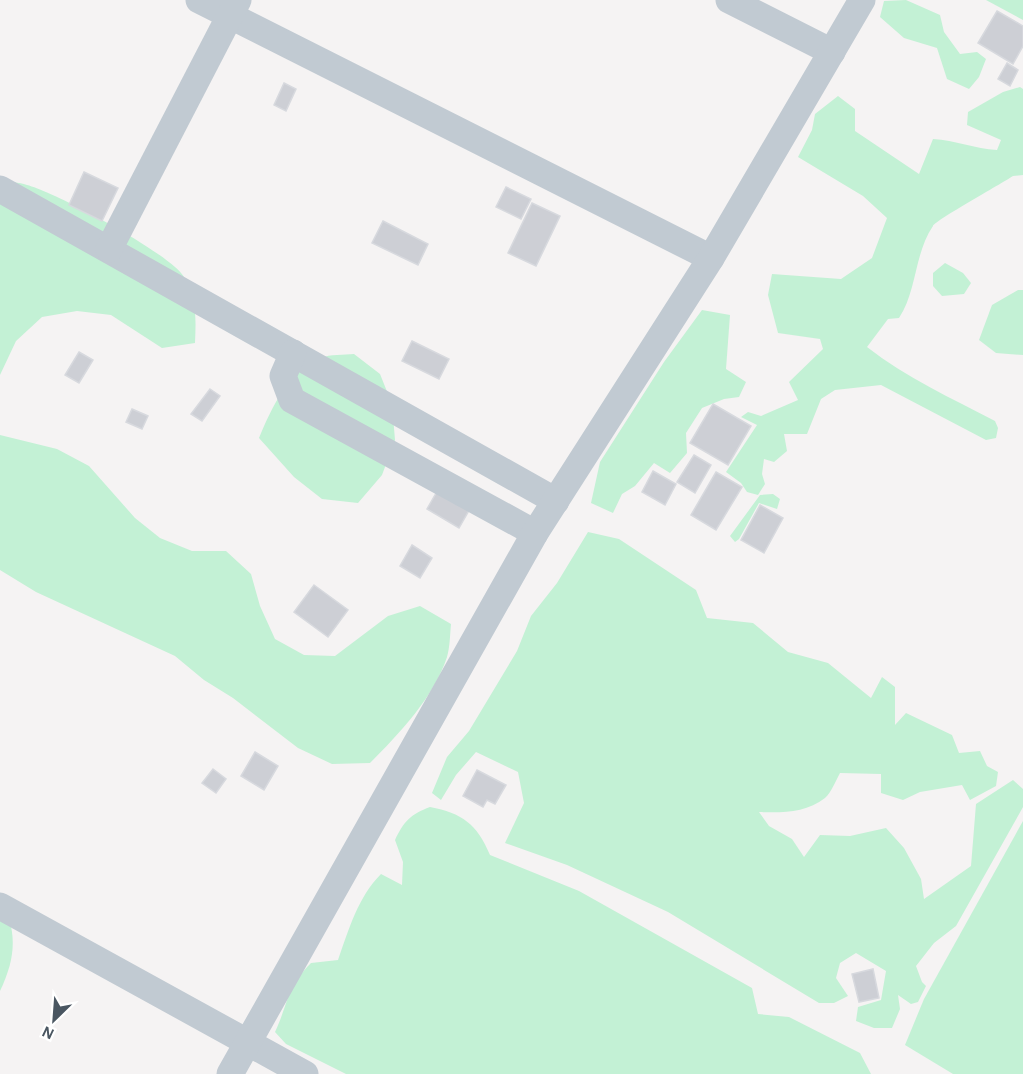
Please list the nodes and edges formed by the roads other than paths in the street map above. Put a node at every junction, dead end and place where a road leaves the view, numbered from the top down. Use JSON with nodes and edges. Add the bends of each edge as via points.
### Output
{"nodes":[{"id":1,"x":199,"y":0,"type":"edge"},
{"id":2,"x":729,"y":0,"type":"edge"},
{"id":3,"x":862,"y":0,"type":"edge"},
{"id":4,"x":234,"y":8,"type":"edge"},
{"id":5,"x":832,"y":52,"type":"junction"},
{"id":6,"x":0,"y":189,"type":"edge"},
{"id":7,"x":109,"y":249,"type":"junction"},
{"id":8,"x":711,"y":258,"type":"junction"},
{"id":9,"x":293,"y":353,"type":"junction"},
{"id":10,"x":556,"y":501,"type":"junction"},
{"id":11,"x":536,"y":533,"type":"junction"},
{"id":12,"x":0,"y":906,"type":"edge"},
{"id":13,"x":248,"y":1044,"type":"junction"},
{"id":14,"x":230,"y":1074,"type":"edge"},
{"id":15,"x":306,"y":1074,"type":"edge"}],
"edges":[{"from":1,"to":4,"type":"street"},
{"from":2,"to":5,"type":"street"},
{"from":3,"to":5,"type":"street"},
{"from":4,"to":7,"type":"street"},
{"from":4,"to":8,"type":"street"},
{"from":5,"to":8,"type":"street"},
{"from":6,"to":7,"type":"street"},
{"from":7,"to":9,"type":"street"},
{"from":8,"to":10,"type":"street"},
{"from":9,"to":10,"type":"street"},
{"from":9,"to":11,"type":"street","via":[[283,376],[292,400]]},
{"from":10,"to":11,"type":"street"},
{"from":11,"to":13,"type":"street"},
{"from":12,"to":13,"type":"street"},
{"from":13,"to":14,"type":"street"},
{"from":13,"to":15,"type":"street"}]}
